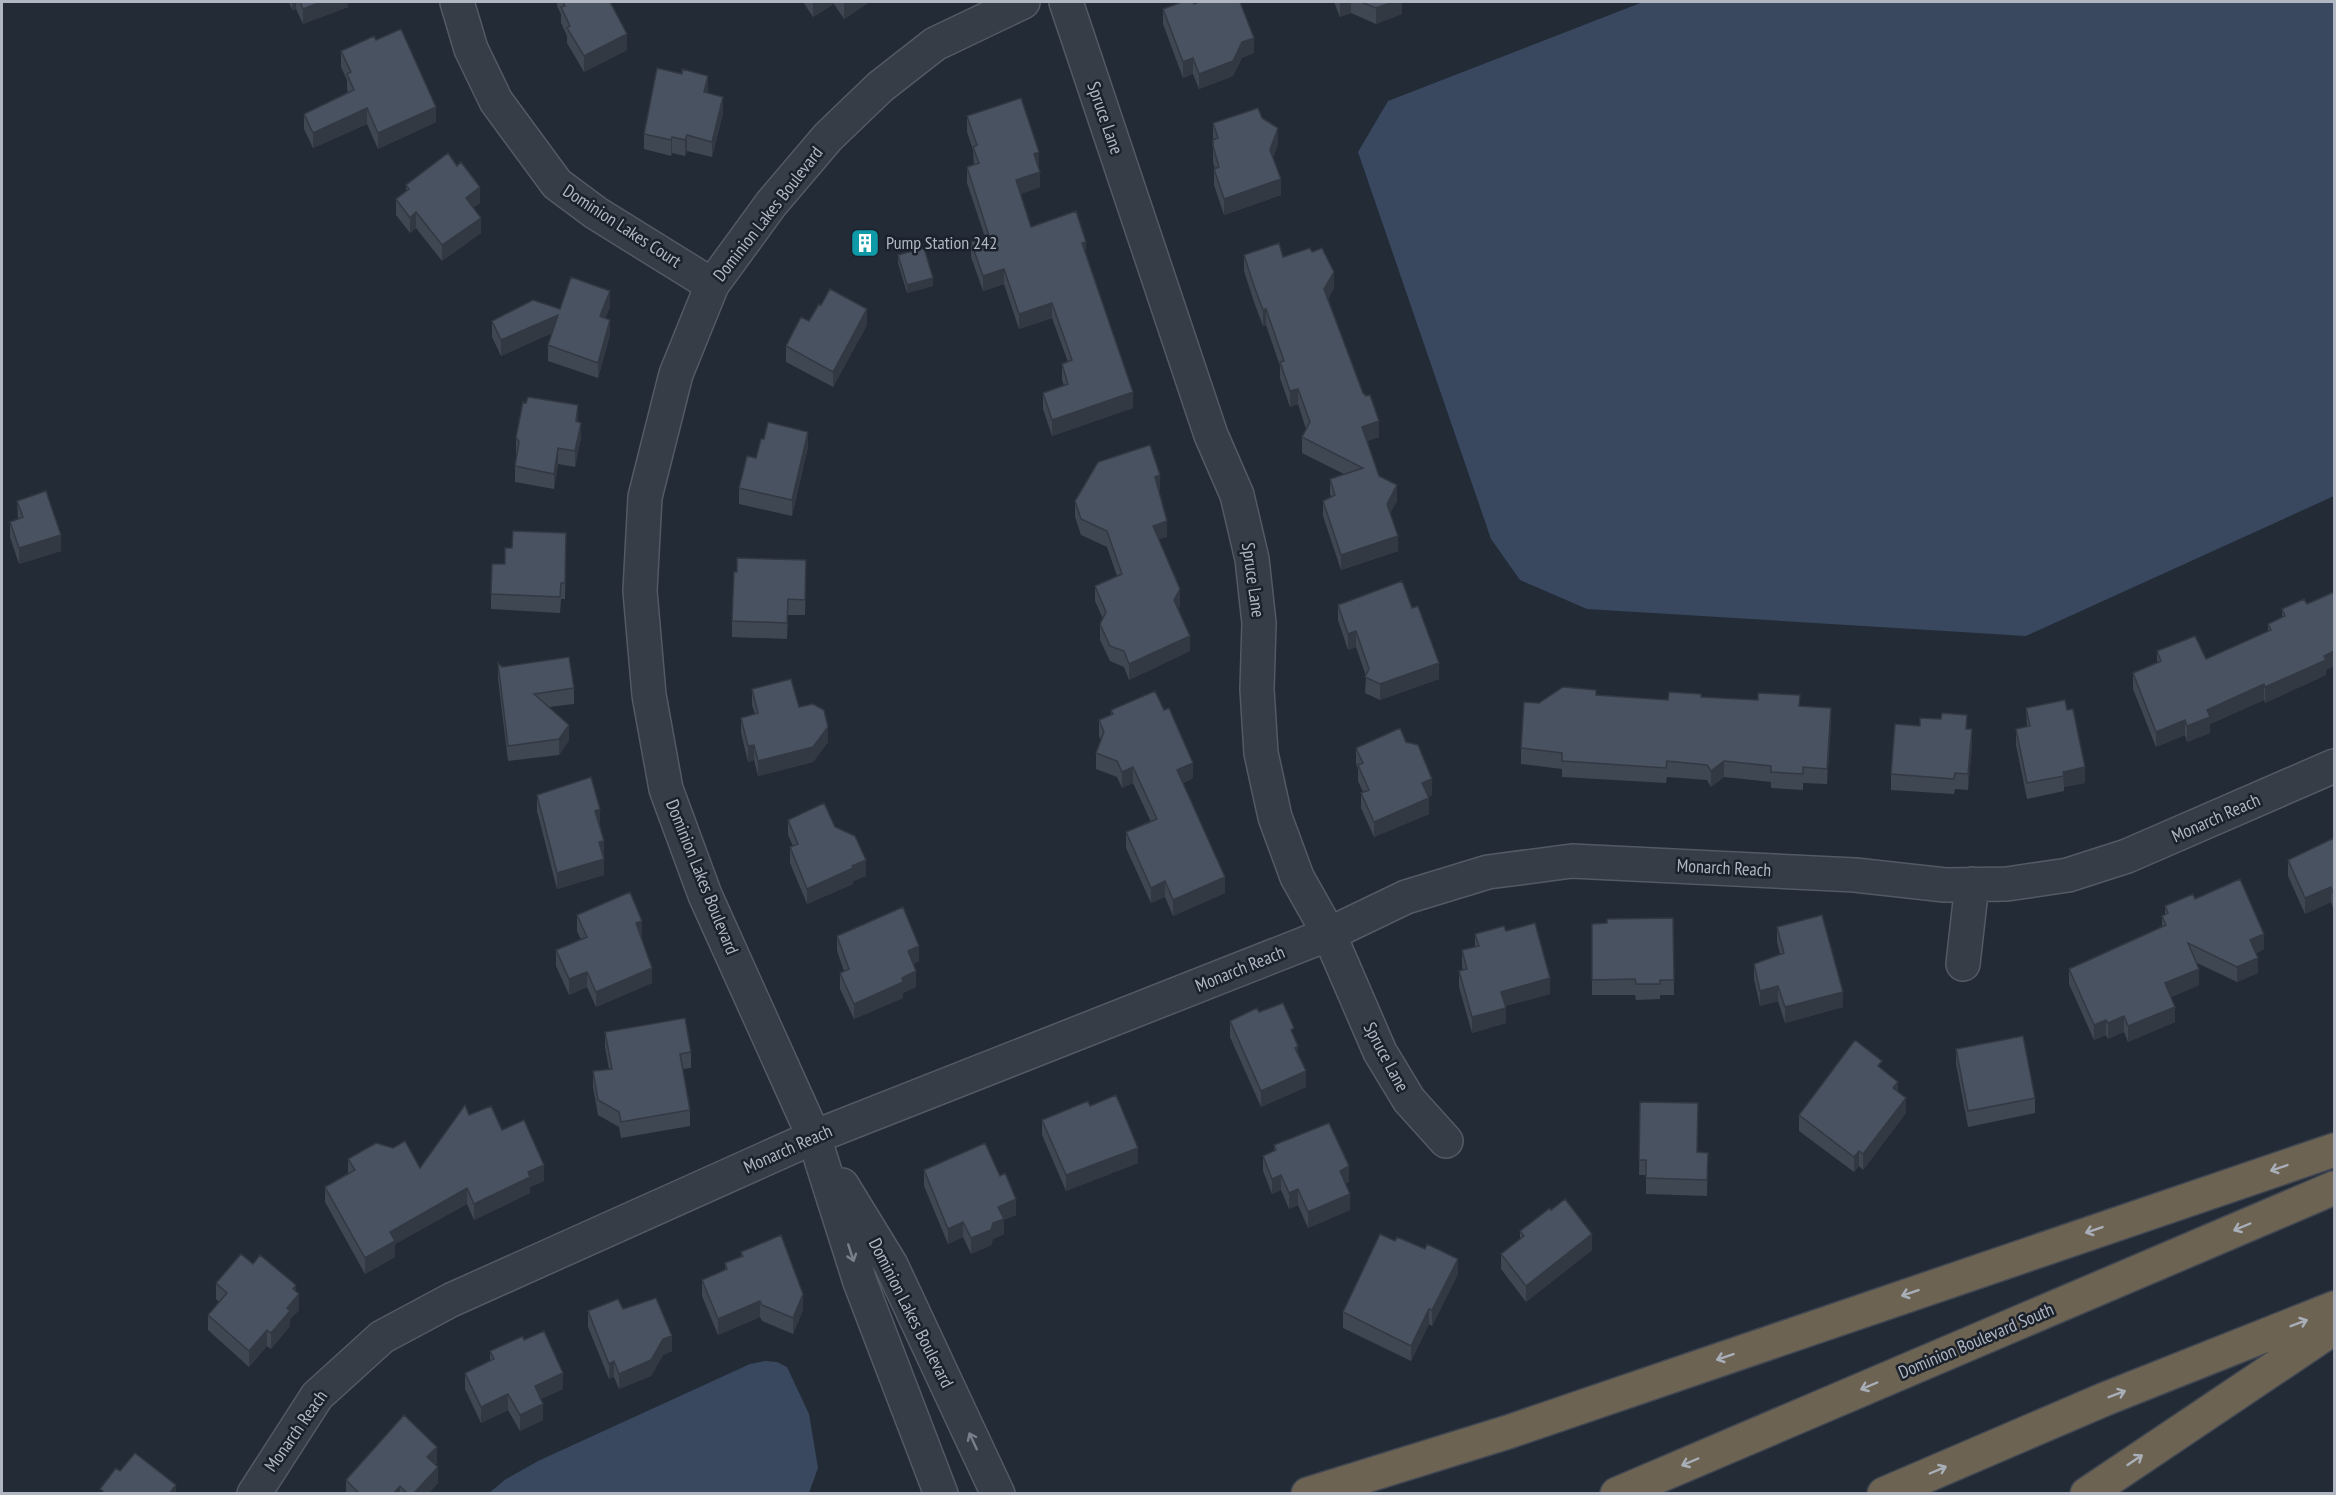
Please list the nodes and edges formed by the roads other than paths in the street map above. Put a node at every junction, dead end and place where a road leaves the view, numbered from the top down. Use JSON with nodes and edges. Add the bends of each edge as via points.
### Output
{"nodes":[{"id":1,"x":457,"y":2,"type":"edge"},
{"id":2,"x":1023,"y":2,"type":"edge"},
{"id":3,"x":1066,"y":2,"type":"edge"},
{"id":4,"x":712,"y":285,"type":"junction"},
{"id":5,"x":2334,"y":766,"type":"edge"},
{"id":6,"x":1972,"y":884,"type":"junction"},
{"id":7,"x":1329,"y":934,"type":"junction"},
{"id":8,"x":1963,"y":964,"type":"dead end"},
{"id":9,"x":814,"y":1137,"type":"junction"},
{"id":10,"x":1446,"y":1142,"type":"dead end"},
{"id":11,"x":2334,"y":1150,"type":"edge"},
{"id":12,"x":2334,"y":1188,"type":"edge"},
{"id":13,"x":2334,"y":1308,"type":"edge"},
{"id":14,"x":2334,"y":1328,"type":"edge"},
{"id":15,"x":254,"y":1494,"type":"edge"},
{"id":16,"x":941,"y":1494,"type":"edge"},
{"id":17,"x":998,"y":1494,"type":"edge"},
{"id":18,"x":1308,"y":1494,"type":"edge"},
{"id":19,"x":1617,"y":1494,"type":"edge"},
{"id":20,"x":1884,"y":1494,"type":"edge"},
{"id":21,"x":2087,"y":1494,"type":"edge"}],
"edges":[{"from":1,"to":4,"type":"street","name":"Dominion Lakes Court","via":[[471,49],[496,101],[557,184],[596,213]]},
{"from":2,"to":4,"type":"street","name":"Dominion Lakes Boulevard","via":[[936,44],[880,87],[828,137],[771,204]]},
{"from":3,"to":7,"type":"street","name":"Spruce Lane","via":[[1211,435],[1237,495],[1252,559],[1259,623],[1257,689],[1261,753],[1275,817],[1297,877]]},
{"from":4,"to":9,"type":"street","name":"Dominion Lakes Boulevard","via":[[676,374],[645,497],[640,591],[649,695],[666,789],[705,895]]},
{"from":5,"to":6,"type":"street","name":"Monarch Reach","via":[[2127,856],[2068,875],[2007,884]]},
{"from":6,"to":7,"type":"street","name":"Monarch Reach","via":[[1572,861],[1488,872],[1406,897]]},
{"from":6,"to":8,"type":"street"},
{"from":7,"to":9,"type":"street","name":"Monarch Reach"},
{"from":7,"to":10,"type":"street","name":"Spruce Lane","via":[[1380,1052],[1409,1100]]},
{"from":9,"to":15,"type":"street","name":"Monarch Reach","via":[[451,1300],[382,1336],[317,1396]]},
{"from":9,"to":16,"type":"street","name":"Dominion Lakes Boulevard","one_way":true,"via":[[860,1282]]},
{"from":17,"to":9,"type":"street","name":"Dominion Lakes Boulevard","one_way":true,"via":[[891,1265]]},
{"from":11,"to":18,"type":"highway","one_way":true,"via":[[1508,1432]]},
{"from":12,"to":19,"type":"highway","name":"Dominion Boulevard South","one_way":true},
{"from":20,"to":13,"type":"highway","one_way":true,"via":[[2105,1399]]},
{"from":21,"to":14,"type":"highway","one_way":true}]}
